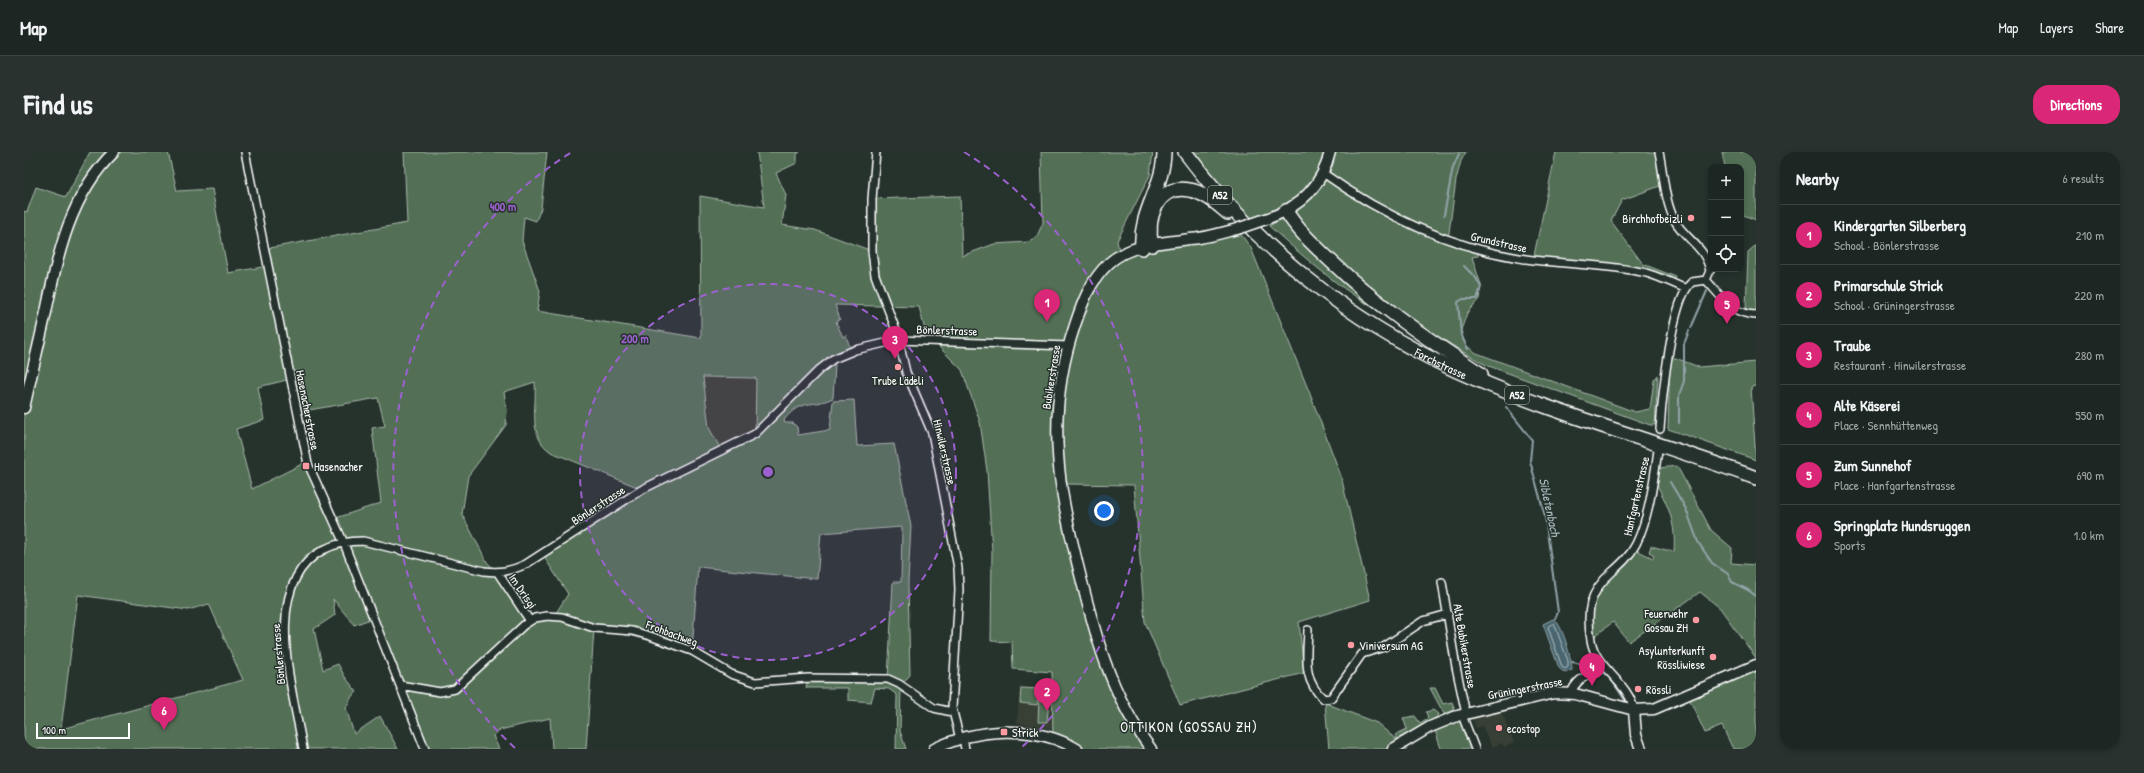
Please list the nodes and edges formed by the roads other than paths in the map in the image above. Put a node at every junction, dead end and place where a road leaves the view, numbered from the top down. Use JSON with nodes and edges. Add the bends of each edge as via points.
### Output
{"nodes":[{"id":1,"x":114,"y":152,"type":"edge"},
{"id":2,"x":245,"y":152,"type":"edge"},
{"id":3,"x":876,"y":152,"type":"edge"},
{"id":4,"x":1164,"y":152,"type":"edge"},
{"id":5,"x":1185,"y":152,"type":"edge"},
{"id":6,"x":1194,"y":152,"type":"edge"},
{"id":7,"x":1330,"y":152,"type":"edge"},
{"id":8,"x":1660,"y":152,"type":"edge"},
{"id":9,"x":1323,"y":173,"type":"junction"},
{"id":10,"x":1286,"y":211,"type":"junction"},
{"id":11,"x":1257,"y":234,"type":"junction"},
{"id":12,"x":1147,"y":246,"type":"junction"},
{"id":13,"x":1706,"y":280,"type":"junction"},
{"id":14,"x":1686,"y":289,"type":"junction"},
{"id":15,"x":1756,"y":315,"type":"edge"},
{"id":16,"x":898,"y":340,"type":"junction"},
{"id":17,"x":1068,"y":346,"type":"junction"},
{"id":18,"x":1481,"y":374,"type":"junction"},
{"id":19,"x":24,"y":408,"type":"edge"},
{"id":20,"x":1660,"y":429,"type":"tunnel mouth"},
{"id":21,"x":1658,"y":450,"type":"tunnel mouth"},
{"id":22,"x":1756,"y":470,"type":"edge"},
{"id":23,"x":1756,"y":478,"type":"edge"},
{"id":24,"x":343,"y":541,"type":"junction"},
{"id":25,"x":498,"y":573,"type":"junction"},
{"id":26,"x":1442,"y":582,"type":"dead end"},
{"id":27,"x":1448,"y":614,"type":"junction"},
{"id":28,"x":530,"y":620,"type":"junction"},
{"id":29,"x":1308,"y":630,"type":"dead end"},
{"id":30,"x":1603,"y":664,"type":"junction"},
{"id":31,"x":1756,"y":665,"type":"edge"},
{"id":32,"x":400,"y":685,"type":"junction"},
{"id":33,"x":1571,"y":693,"type":"junction"},
{"id":34,"x":1634,"y":710,"type":"junction"},
{"id":35,"x":952,"y":712,"type":"junction"},
{"id":36,"x":1464,"y":714,"type":"junction"},
{"id":37,"x":962,"y":739,"type":"junction"},
{"id":38,"x":303,"y":749,"type":"edge"},
{"id":39,"x":425,"y":749,"type":"edge"},
{"id":40,"x":934,"y":749,"type":"edge"},
{"id":41,"x":965,"y":749,"type":"edge"},
{"id":42,"x":1077,"y":749,"type":"edge"},
{"id":43,"x":1152,"y":749,"type":"edge"},
{"id":44,"x":1393,"y":749,"type":"edge"},
{"id":45,"x":1475,"y":749,"type":"edge"},
{"id":46,"x":1641,"y":749,"type":"edge"}],
"edges":[{"from":1,"to":19,"type":"main road","via":[[87,186],[65,232]]},
{"from":2,"to":24,"type":"street","name":"Hasenacherstrasse","via":[[304,448],[311,472]]},
{"from":3,"to":16,"type":"street","name":"Hinwilerstrasse","via":[[872,199],[873,263],[877,285]]},
{"from":4,"to":12,"type":"highway","via":[[1160,178],[1144,218]]},
{"from":5,"to":11,"type":"highway","name":"Forchstrasse","number":"A52"},
{"from":6,"to":18,"type":"highway","name":"Forchstrasse","number":"A52","via":[[1217,182],[1260,228],[1328,286],[1404,336]]},
{"from":7,"to":9,"type":"main road","name":"Bubikerstrasse"},
{"from":8,"to":13,"type":"street","via":[[1669,204],[1677,223],[1704,255],[1710,273]]},
{"from":9,"to":10,"type":"main road","name":"Bubikerstrasse","via":[[1308,195]]},
{"from":9,"to":14,"type":"street","name":"Grundstrasse","via":[[1396,218],[1464,245],[1533,260],[1639,272]]},
{"from":10,"to":12,"type":"main road","name":"Bubikerstrasse","bridge":true,"via":[[1237,229]]},
{"from":10,"to":18,"type":"highway","via":[[1294,224],[1319,250],[1369,295],[1428,340]]},
{"from":11,"to":12,"type":"highway","via":[[1202,194],[1180,189],[1164,196],[1155,206]]},
{"from":11,"to":23,"type":"highway","name":"Forchstrasse","number":"A52","via":[[1298,271],[1349,310],[1393,338],[1440,363],[1516,395]]},
{"from":12,"to":17,"type":"main road","name":"Bubikerstrasse","via":[[1111,262],[1093,282],[1084,297]]},
{"from":13,"to":14,"type":"street","via":[[1692,282]]},
{"from":13,"to":15,"type":"street","via":[[1734,310]]},
{"from":14,"to":20,"type":"street","via":[[1668,354]]},
{"from":16,"to":17,"type":"street","name":"Bönlerstrasse"},
{"from":16,"to":25,"type":"street","name":"Bönlerstrasse","via":[[855,350],[833,359],[755,434],[641,490],[526,564],[514,570]]},
{"from":16,"to":35,"type":"street","name":"Hinwilerstrasse","via":[[904,367],[923,407],[933,437],[958,568]]},
{"from":17,"to":43,"type":"main road","name":"Bubikerstrasse","via":[[1060,390],[1057,428],[1061,486],[1086,600],[1106,668],[1132,722]]},
{"from":18,"to":22,"type":"highway","name":"Forchstrasse","number":"A52","via":[[1532,394]]},
{"from":21,"to":30,"type":"street","name":"Hanfgartenstrasse","via":[[1636,544],[1626,559],[1600,584],[1591,601],[1591,639],[1594,653]]},
{"from":24,"to":25,"type":"street","name":"Bönlerstrasse","via":[[374,543]]},
{"from":24,"to":32,"type":"street","name":"Hasenacherstrasse"},
{"from":24,"to":38,"type":"street","name":"Bönlerstrasse","via":[[307,561],[293,583],[287,603],[287,656]]},
{"from":25,"to":28,"type":"street","name":"Im Drisgi"},
{"from":26,"to":27,"type":"street","name":"Alte Bubikerstrasse"},
{"from":27,"to":29,"type":"street","via":[[1423,621],[1384,647],[1362,654],[1331,698],[1324,699],[1315,691],[1307,673]]},
{"from":27,"to":36,"type":"street","name":"Alte Bubikerstrasse"},
{"from":28,"to":32,"type":"street","via":[[455,689],[440,692]]},
{"from":28,"to":35,"type":"street","name":"Frohbachweg","via":[[554,616],[594,628],[644,634],[692,651],[731,674],[755,682],[808,678],[890,680],[930,706]]},
{"from":30,"to":33,"type":"street","via":[[1577,682]]},
{"from":30,"to":34,"type":"street","name":"Hanfgartenstrasse","via":[[1630,699]]},
{"from":31,"to":34,"type":"main road","name":"Grüningerstrasse","via":[[1666,705],[1649,710]]},
{"from":32,"to":39,"type":"street","name":"Hasenacherstrasse"},
{"from":33,"to":34,"type":"main road","name":"Grüningerstrasse"},
{"from":33,"to":36,"type":"main road","name":"Grüningerstrasse","via":[[1554,694]]},
{"from":34,"to":46,"type":"main road","via":[[1636,735]]},
{"from":35,"to":37,"type":"street","name":"Hinwilerstrasse"},
{"from":36,"to":44,"type":"main road","name":"Grüningerstrasse","via":[[1430,728]]},
{"from":36,"to":45,"type":"street","name":"Alte Bubikerstrasse"},
{"from":37,"to":40,"type":"main road"},
{"from":37,"to":41,"type":"street","name":"Hinwilerstrasse"},
{"from":37,"to":42,"type":"main road","via":[[1018,732],[1053,738]]}]}
